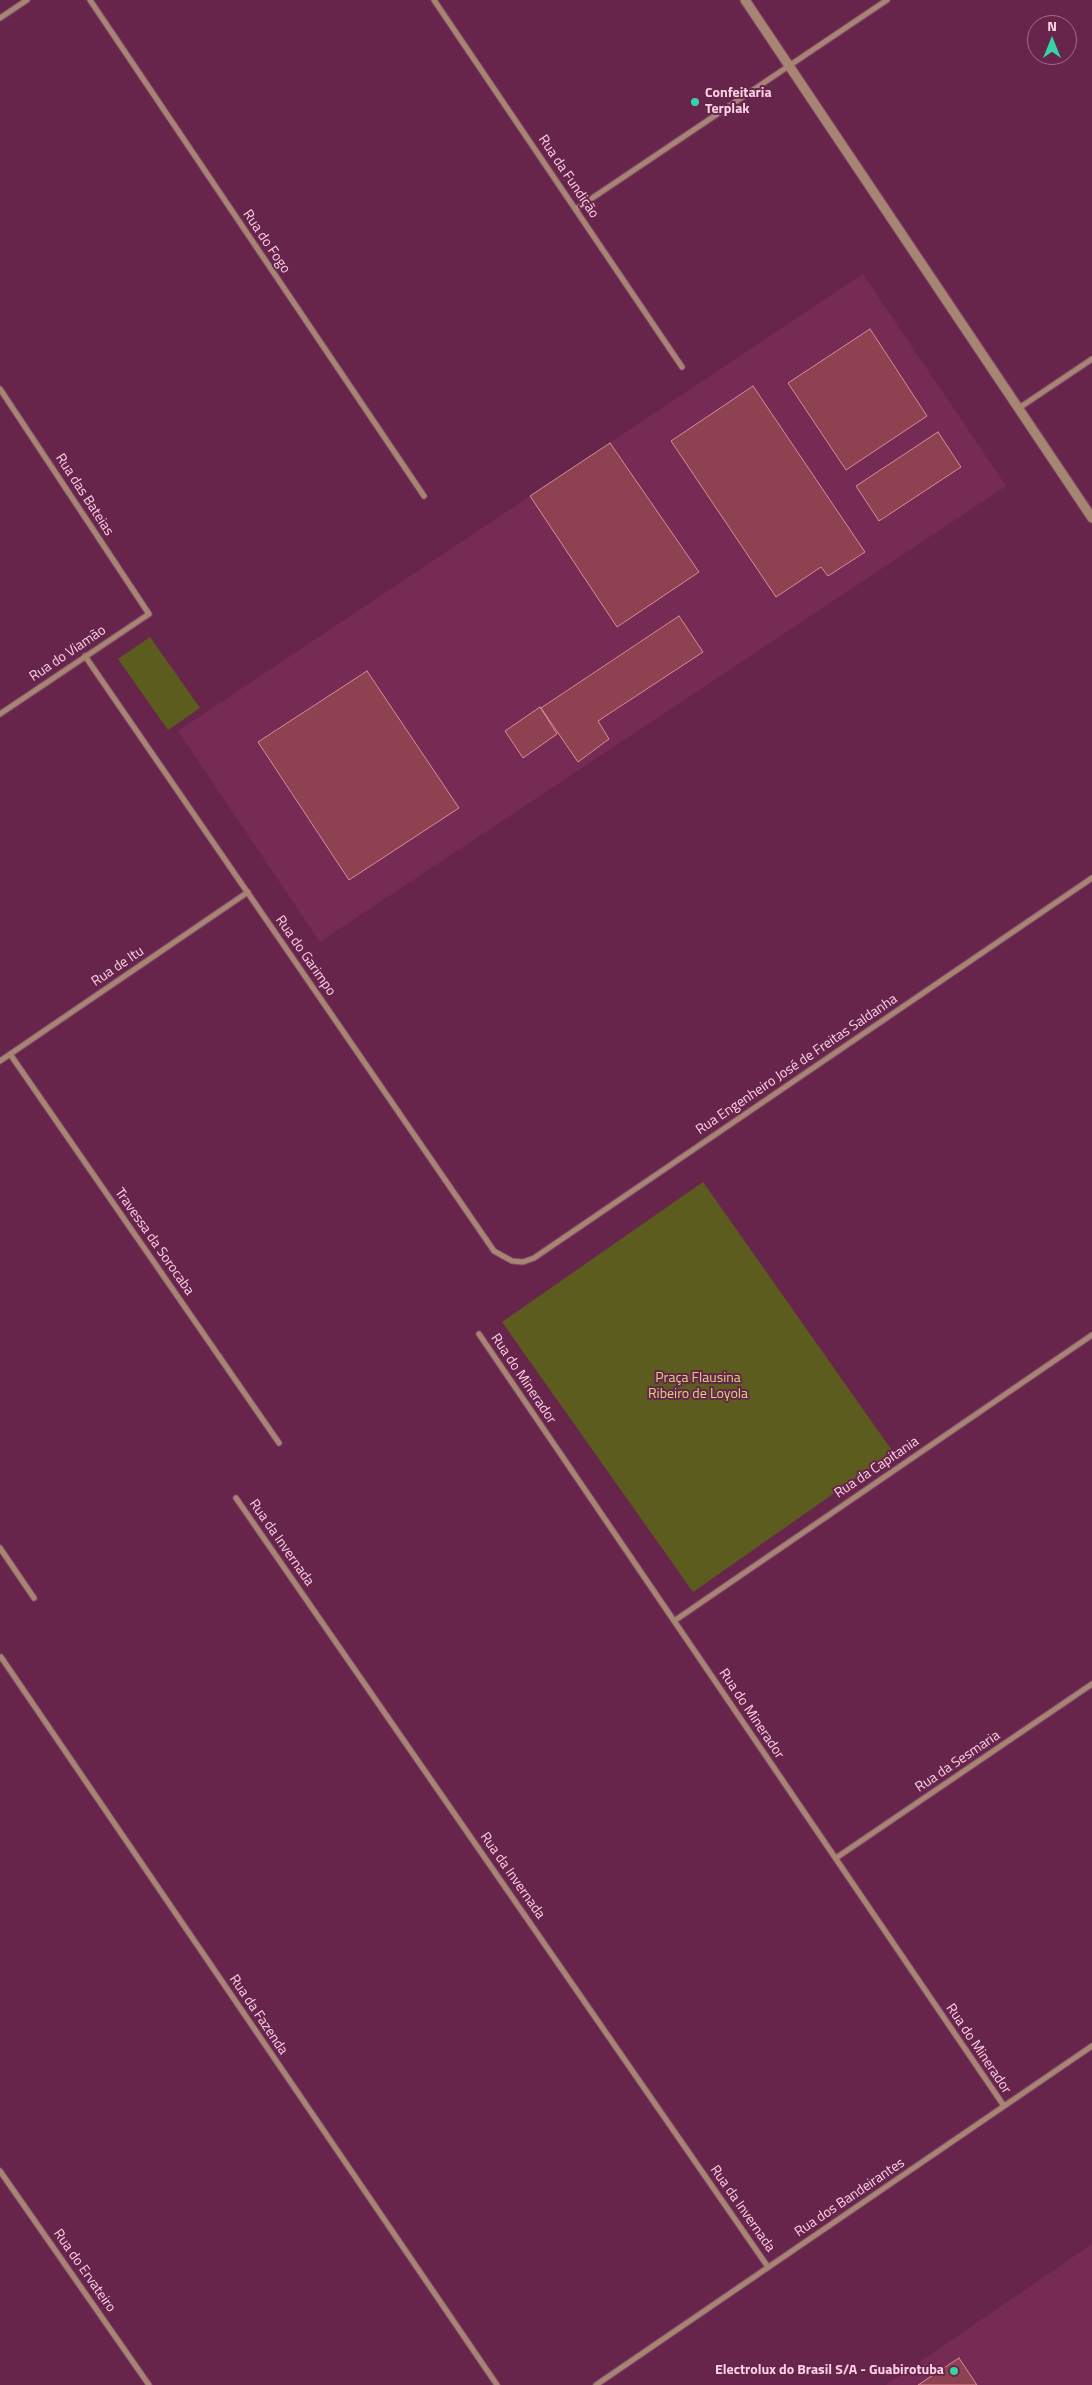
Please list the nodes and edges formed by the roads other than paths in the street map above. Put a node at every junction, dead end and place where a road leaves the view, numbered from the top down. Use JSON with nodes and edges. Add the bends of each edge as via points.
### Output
{"nodes":[{"id":1,"x":27,"y":0,"type":"edge"},
{"id":2,"x":90,"y":0,"type":"edge"},
{"id":3,"x":434,"y":0,"type":"edge"},
{"id":4,"x":745,"y":0,"type":"edge"},
{"id":5,"x":887,"y":0,"type":"edge"},
{"id":6,"x":0,"y":18,"type":"edge"},
{"id":7,"x":789,"y":66,"type":"junction"},
{"id":8,"x":576,"y":209,"type":"junction"},
{"id":9,"x":1092,"y":359,"type":"edge"},
{"id":10,"x":682,"y":367,"type":"dead end"},
{"id":11,"x":0,"y":389,"type":"edge"},
{"id":12,"x":1019,"y":408,"type":"junction"},
{"id":13,"x":424,"y":496,"type":"dead end"},
{"id":14,"x":1092,"y":518,"type":"edge"},
{"id":15,"x":149,"y":614,"type":"joint"},
{"id":16,"x":85,"y":656,"type":"junction"},
{"id":17,"x":0,"y":714,"type":"edge"},
{"id":18,"x":1092,"y":878,"type":"edge"},
{"id":19,"x":248,"y":892,"type":"junction"},
{"id":20,"x":10,"y":1054,"type":"junction"},
{"id":21,"x":0,"y":1061,"type":"edge"},
{"id":22,"x":512,"y":1261,"type":"joint"},
{"id":23,"x":479,"y":1334,"type":"dead end"},
{"id":24,"x":1092,"y":1335,"type":"edge"},
{"id":25,"x":280,"y":1443,"type":"dead end"},
{"id":26,"x":236,"y":1498,"type":"dead end"},
{"id":27,"x":0,"y":1548,"type":"edge"},
{"id":28,"x":34,"y":1598,"type":"dead end"},
{"id":29,"x":674,"y":1621,"type":"junction"},
{"id":30,"x":1,"y":1657,"type":"edge"},
{"id":31,"x":1092,"y":1684,"type":"edge"},
{"id":32,"x":836,"y":1858,"type":"junction"},
{"id":33,"x":1092,"y":2046,"type":"edge"},
{"id":34,"x":1004,"y":2106,"type":"junction"},
{"id":35,"x":0,"y":2171,"type":"edge"},
{"id":36,"x":768,"y":2267,"type":"junction"},
{"id":37,"x":149,"y":2385,"type":"edge"},
{"id":38,"x":498,"y":2385,"type":"edge"},
{"id":39,"x":596,"y":2385,"type":"edge"}],
"edges":[{"from":1,"to":6,"type":"street"},
{"from":2,"to":13,"type":"street","name":"Rua do Fogo"},
{"from":3,"to":8,"type":"street","name":"Rua da Fundição"},
{"from":4,"to":7,"type":"street"},
{"from":5,"to":7,"type":"street"},
{"from":7,"to":8,"type":"street"},
{"from":7,"to":12,"type":"street"},
{"from":8,"to":10,"type":"street","name":"Rua da Fundição"},
{"from":9,"to":12,"type":"street"},
{"from":11,"to":15,"type":"street","name":"Rua das Bateias"},
{"from":12,"to":14,"type":"street"},
{"from":15,"to":16,"type":"street","name":"Rua do Viamão"},
{"from":16,"to":17,"type":"street","name":"Rua do Viamão"},
{"from":16,"to":19,"type":"street","name":"Rua do Garimpo"},
{"from":18,"to":22,"type":"street","name":"Rua Engenheiro José de Freitas Saldanha","via":[[534,1258]]},
{"from":19,"to":20,"type":"street","name":"Rua de Itu"},
{"from":19,"to":22,"type":"street","name":"Rua do Garimpo","via":[[494,1251]]},
{"from":20,"to":21,"type":"street","name":"Rua de Itu"},
{"from":20,"to":25,"type":"street","name":"Travessa da Sorocaba"},
{"from":23,"to":29,"type":"street","name":"Rua do Minerador"},
{"from":24,"to":29,"type":"street","name":"Rua da Capitania"},
{"from":26,"to":36,"type":"street","name":"Rua da Invernada"},
{"from":27,"to":28,"type":"street"},
{"from":29,"to":32,"type":"street","name":"Rua do Minerador"},
{"from":30,"to":38,"type":"street","name":"Rua da Fazenda"},
{"from":31,"to":32,"type":"street","name":"Rua da Sesmaria"},
{"from":32,"to":34,"type":"street","name":"Rua do Minerador"},
{"from":33,"to":34,"type":"street","name":"Rua dos Bandeirantes"},
{"from":34,"to":36,"type":"street","name":"Rua dos Bandeirantes"},
{"from":35,"to":37,"type":"street","name":"Rua do Ervateiro"},
{"from":36,"to":39,"type":"street","name":"Rua dos Bandeirantes"}]}
